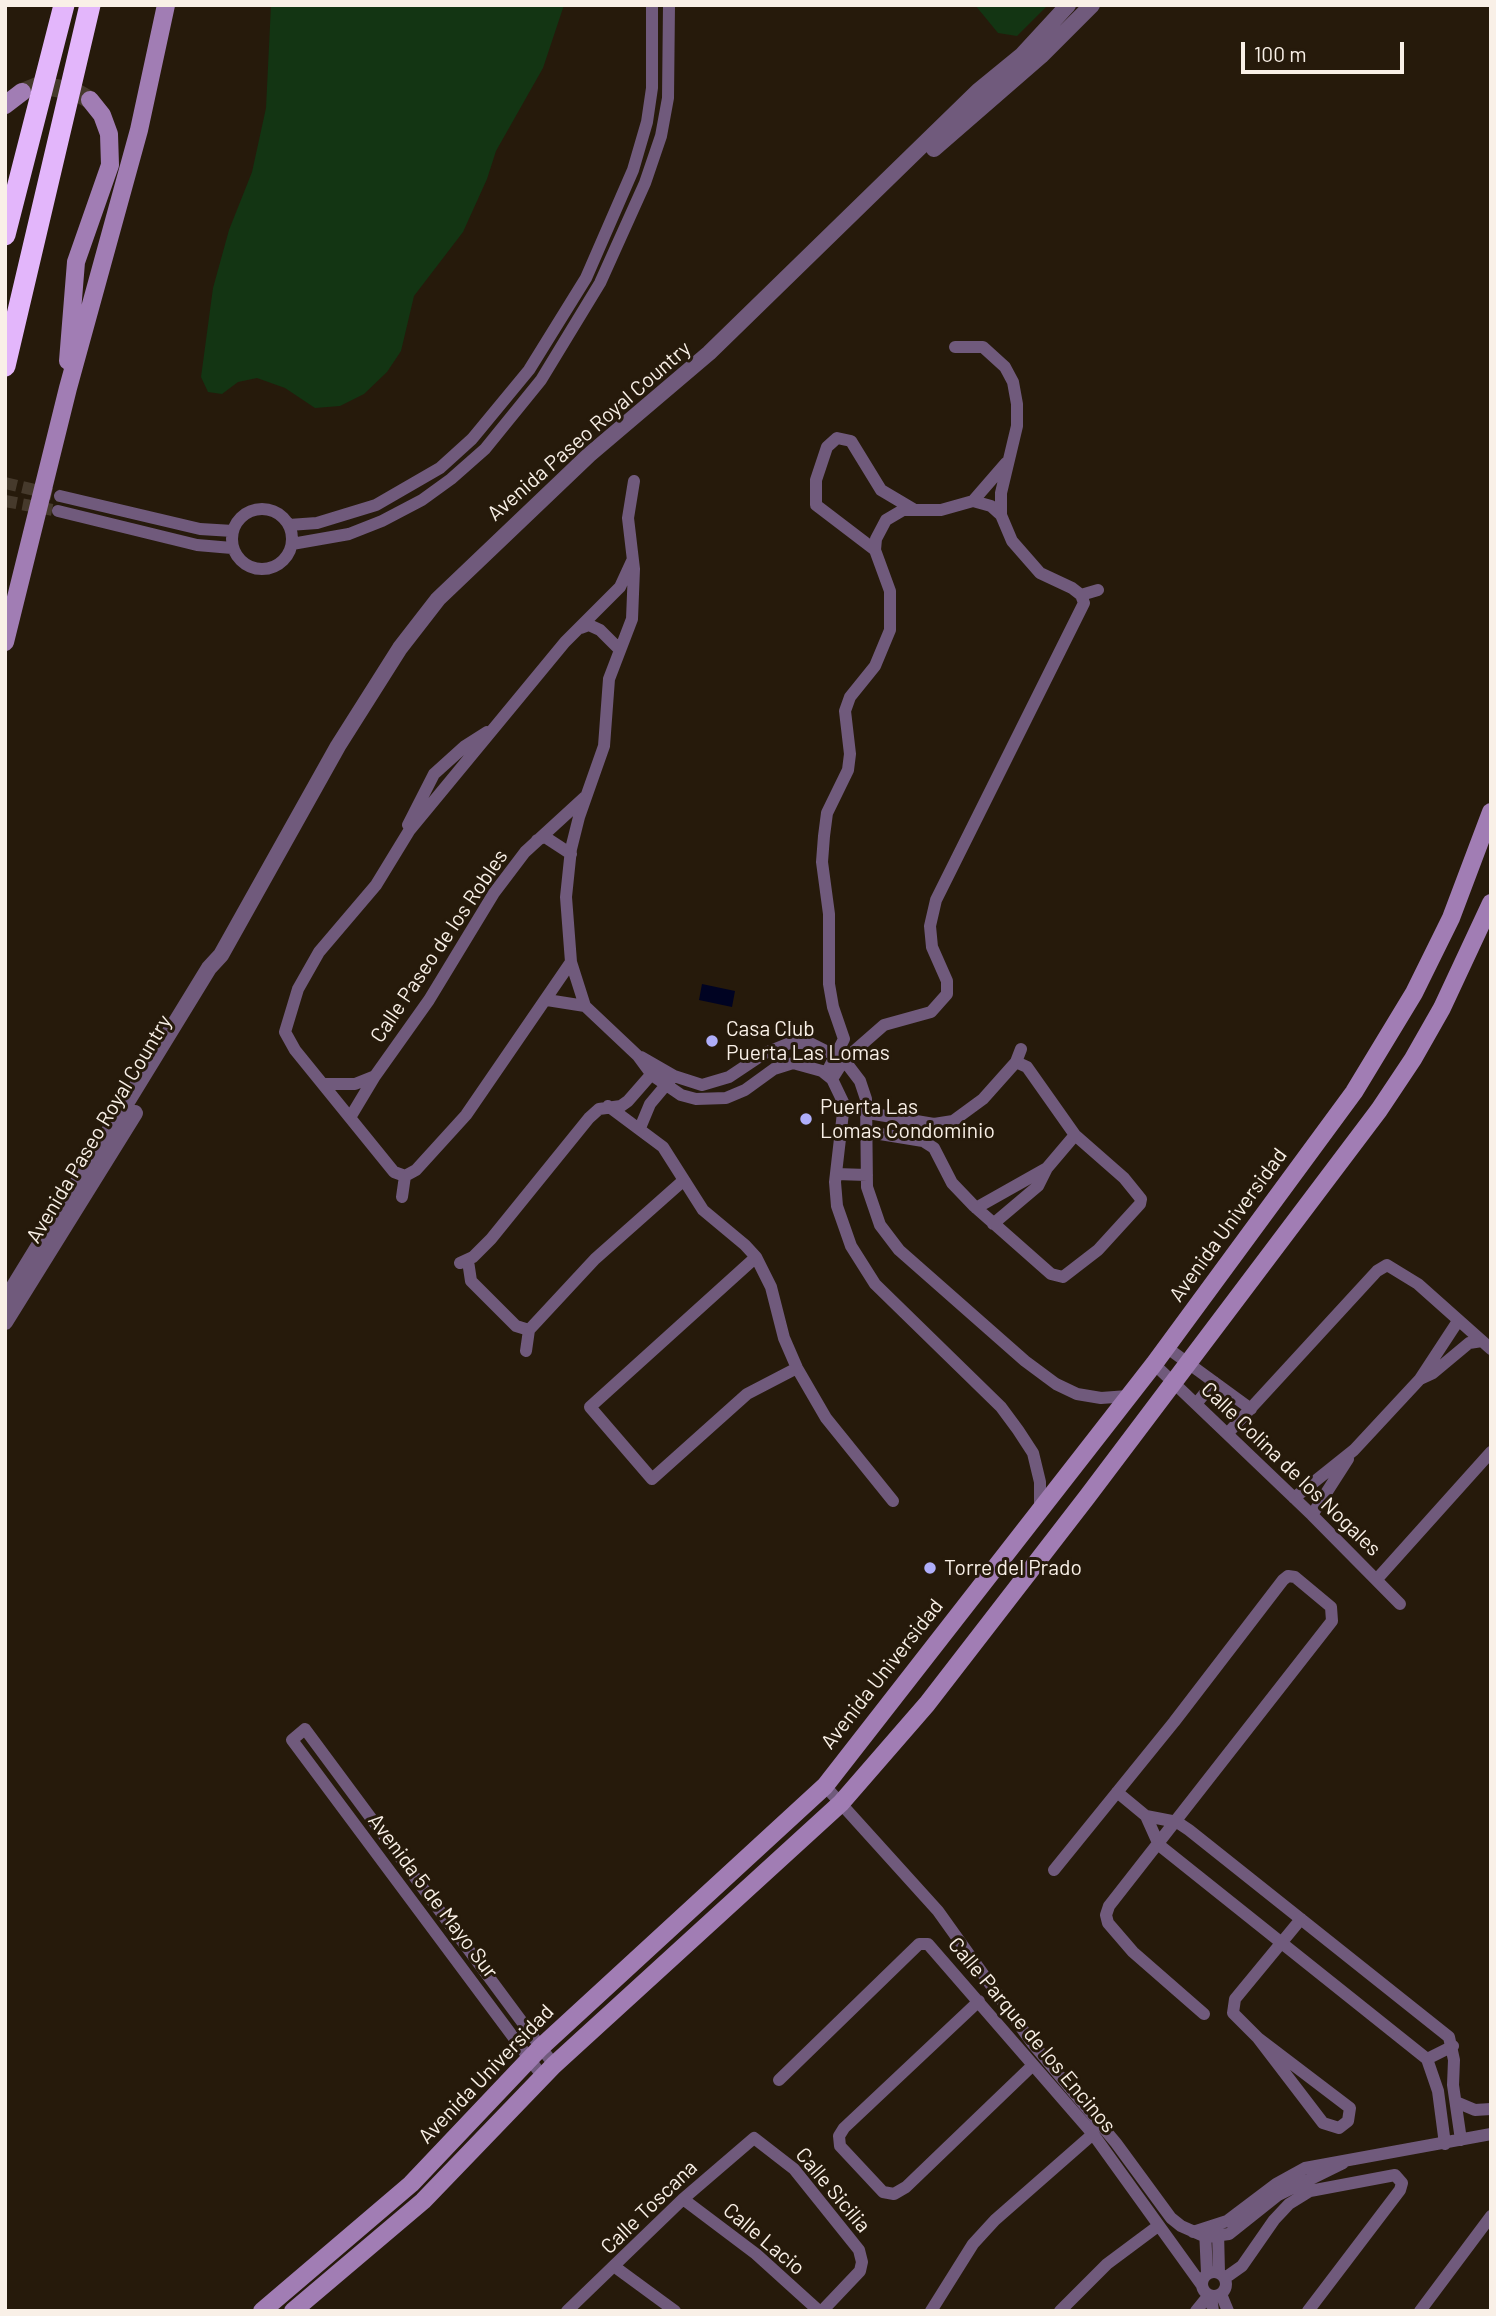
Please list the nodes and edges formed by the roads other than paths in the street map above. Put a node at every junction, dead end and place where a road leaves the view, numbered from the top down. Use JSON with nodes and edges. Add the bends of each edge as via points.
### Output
{"nodes":[{"id":1,"x":64,"y":5,"type":"edge"},
{"id":2,"x":90,"y":5,"type":"edge"},
{"id":3,"x":166,"y":5,"type":"edge"},
{"id":4,"x":652,"y":5,"type":"edge"},
{"id":5,"x":669,"y":5,"type":"edge"},
{"id":6,"x":1068,"y":5,"type":"edge"},
{"id":7,"x":1092,"y":5,"type":"edge"},
{"id":8,"x":22,"y":92,"type":"tunnel mouth"},
{"id":9,"x":90,"y":100,"type":"tunnel mouth"},
{"id":10,"x":5,"y":105,"type":"edge"},
{"id":11,"x":905,"y":166,"type":"junction"},
{"id":12,"x":5,"y":235,"type":"edge"},
{"id":13,"x":955,"y":347,"type":"dead end"},
{"id":14,"x":5,"y":366,"type":"edge"},
{"id":15,"x":68,"y":388,"type":"junction"},
{"id":16,"x":1008,"y":460,"type":"junction"},
{"id":17,"x":634,"y":481,"type":"dead end"},
{"id":18,"x":60,"y":496,"type":"tunnel mouth"},
{"id":19,"x":973,"y":501,"type":"junction"},
{"id":20,"x":914,"y":509,"type":"junction"},
{"id":21,"x":58,"y":511,"type":"tunnel mouth"},
{"id":22,"x":1001,"y":515,"type":"junction"},
{"id":23,"x":289,"y":524,"type":"junction"},
{"id":24,"x":233,"y":531,"type":"junction"},
{"id":25,"x":292,"y":544,"type":"junction"},
{"id":26,"x":233,"y":548,"type":"junction"},
{"id":27,"x":875,"y":550,"type":"junction"},
{"id":28,"x":632,"y":561,"type":"junction"},
{"id":29,"x":1098,"y":590,"type":"dead end"},
{"id":30,"x":1082,"y":595,"type":"junction"},
{"id":31,"x":580,"y":628,"type":"junction"},
{"id":32,"x":5,"y":642,"type":"edge"},
{"id":33,"x":619,"y":649,"type":"junction"},
{"id":34,"x":496,"y":726,"type":"junction"},
{"id":35,"x":588,"y":794,"type":"junction"},
{"id":36,"x":1491,"y":812,"type":"edge"},
{"id":37,"x":537,"y":840,"type":"junction"},
{"id":38,"x":394,"y":853,"type":"junction"},
{"id":39,"x":571,"y":854,"type":"junction"},
{"id":40,"x":1491,"y":903,"type":"edge"},
{"id":41,"x":571,"y":962,"type":"junction"},
{"id":42,"x":547,"y":1000,"type":"junction"},
{"id":43,"x":585,"y":1006,"type":"junction"},
{"id":44,"x":1021,"y":1049,"type":"dead end"},
{"id":45,"x":841,"y":1058,"type":"junction"},
{"id":46,"x":1016,"y":1062,"type":"junction"},
{"id":47,"x":655,"y":1070,"type":"junction"},
{"id":48,"x":375,"y":1076,"type":"junction"},
{"id":49,"x":828,"y":1077,"type":"junction"},
{"id":50,"x":670,"y":1081,"type":"junction"},
{"id":51,"x":325,"y":1084,"type":"junction"},
{"id":52,"x":608,"y":1107,"type":"junction"},
{"id":53,"x":868,"y":1113,"type":"junction"},
{"id":54,"x":351,"y":1116,"type":"junction"},
{"id":55,"x":923,"y":1123,"type":"junction"},
{"id":56,"x":640,"y":1128,"type":"junction"},
{"id":57,"x":868,"y":1132,"type":"junction"},
{"id":58,"x":1075,"y":1135,"type":"junction"},
{"id":59,"x":923,"y":1141,"type":"junction"},
{"id":60,"x":105,"y":1151,"type":"junction"},
{"id":61,"x":1047,"y":1168,"type":"junction"},
{"id":62,"x":836,"y":1174,"type":"junction"},
{"id":63,"x":867,"y":1175,"type":"junction"},
{"id":64,"x":405,"y":1176,"type":"junction"},
{"id":65,"x":684,"y":1180,"type":"junction"},
{"id":66,"x":402,"y":1197,"type":"dead end"},
{"id":67,"x":976,"y":1208,"type":"junction"},
{"id":68,"x":993,"y":1224,"type":"junction"},
{"id":69,"x":756,"y":1257,"type":"junction"},
{"id":70,"x":5,"y":1301,"type":"edge"},
{"id":71,"x":1458,"y":1321,"type":"junction"},
{"id":72,"x":5,"y":1322,"type":"edge"},
{"id":73,"x":529,"y":1330,"type":"junction"},
{"id":74,"x":1486,"y":1345,"type":"edge"},
{"id":75,"x":1166,"y":1348,"type":"junction"},
{"id":76,"x":526,"y":1351,"type":"dead end"},
{"id":77,"x":1154,"y":1364,"type":"junction"},
{"id":78,"x":1189,"y":1364,"type":"junction"},
{"id":79,"x":797,"y":1368,"type":"junction"},
{"id":80,"x":1420,"y":1380,"type":"junction"},
{"id":81,"x":1214,"y":1382,"type":"junction"},
{"id":82,"x":1174,"y":1383,"type":"junction"},
{"id":83,"x":1128,"y":1396,"type":"junction"},
{"id":84,"x":1196,"y":1404,"type":"junction"},
{"id":85,"x":1251,"y":1409,"type":"junction"},
{"id":86,"x":1228,"y":1433,"type":"junction"},
{"id":87,"x":1354,"y":1450,"type":"junction"},
{"id":88,"x":1491,"y":1452,"type":"edge"},
{"id":89,"x":1294,"y":1498,"type":"junction"},
{"id":90,"x":893,"y":1501,"type":"dead end"},
{"id":91,"x":1040,"y":1507,"type":"junction"},
{"id":92,"x":1312,"y":1515,"type":"junction"},
{"id":93,"x":1377,"y":1579,"type":"junction"},
{"id":94,"x":1400,"y":1604,"type":"dead end"},
{"id":95,"x":825,"y":1786,"type":"junction"},
{"id":96,"x":1117,"y":1792,"type":"junction"},
{"id":97,"x":841,"y":1803,"type":"junction"},
{"id":98,"x":1146,"y":1816,"type":"junction"},
{"id":99,"x":1177,"y":1822,"type":"junction"},
{"id":100,"x":1159,"y":1844,"type":"junction"},
{"id":101,"x":1054,"y":1870,"type":"dead end"},
{"id":102,"x":1301,"y":1919,"type":"junction"},
{"id":103,"x":1281,"y":1943,"type":"junction"},
{"id":104,"x":979,"y":2001,"type":"junction"},
{"id":105,"x":1204,"y":2014,"type":"dead end"},
{"id":106,"x":1258,"y":2038,"type":"junction"},
{"id":107,"x":1453,"y":2046,"type":"junction"},
{"id":108,"x":535,"y":2053,"type":"junction"},
{"id":109,"x":1427,"y":2059,"type":"junction"},
{"id":110,"x":1033,"y":2065,"type":"junction"},
{"id":111,"x":548,"y":2071,"type":"junction"},
{"id":112,"x":779,"y":2080,"type":"dead end"},
{"id":113,"x":1456,"y":2102,"type":"junction"},
{"id":114,"x":1491,"y":2109,"type":"edge"},
{"id":115,"x":1093,"y":2134,"type":"junction"},
{"id":116,"x":1491,"y":2134,"type":"edge"},
{"id":117,"x":1461,"y":2140,"type":"junction"},
{"id":118,"x":761,"y":2141,"type":"joint"},
{"id":119,"x":1445,"y":2144,"type":"junction"},
{"id":120,"x":1374,"y":2178,"type":"junction"},
{"id":121,"x":683,"y":2199,"type":"junction"},
{"id":122,"x":1390,"y":2202,"type":"junction"},
{"id":123,"x":1491,"y":2216,"type":"edge"},
{"id":124,"x":1157,"y":2226,"type":"junction"},
{"id":125,"x":1208,"y":2232,"type":"junction"},
{"id":126,"x":615,"y":2267,"type":"junction"},
{"id":127,"x":1213,"y":2285,"type":"junction"},
{"id":128,"x":262,"y":2311,"type":"edge"},
{"id":129,"x":293,"y":2311,"type":"edge"},
{"id":130,"x":567,"y":2311,"type":"edge"},
{"id":131,"x":675,"y":2311,"type":"edge"},
{"id":132,"x":820,"y":2311,"type":"edge"},
{"id":133,"x":931,"y":2311,"type":"edge"},
{"id":134,"x":1060,"y":2311,"type":"edge"},
{"id":135,"x":1196,"y":2311,"type":"edge"},
{"id":136,"x":1213,"y":2311,"type":"edge"},
{"id":137,"x":1228,"y":2311,"type":"edge"},
{"id":138,"x":1308,"y":2311,"type":"edge"},
{"id":139,"x":1420,"y":2311,"type":"edge"}],
"edges":[{"from":1,"to":12,"type":"highway"},
{"from":2,"to":14,"type":"highway"},
{"from":3,"to":15,"type":"main road","via":[[139,130]]},
{"from":4,"to":23,"type":"street","via":[[652,88],[633,170],[586,278],[529,370],[472,439],[440,468],[376,505],[317,523]]},
{"from":5,"to":25,"type":"street","via":[[668,98],[645,183],[600,284],[541,380],[485,449],[422,500],[349,534]]},
{"from":6,"to":11,"type":"street","name":"Avenida Paseo Royal Country"},
{"from":7,"to":11,"type":"street","via":[[1041,56],[925,156]]},
{"from":8,"to":10,"type":"main road"},
{"from":9,"to":15,"type":"main road","via":[[109,134],[110,157],[100,200],[76,262]]},
{"from":11,"to":60,"type":"street","name":"Avenida Paseo Royal Country","via":[[709,353],[589,455],[438,599],[400,648],[338,746],[179,1031]]},
{"from":13,"to":16,"type":"street","via":[[983,347],[1005,367],[1013,382],[1017,426]]},
{"from":15,"to":32,"type":"main road"},
{"from":16,"to":19,"type":"street"},
{"from":16,"to":22,"type":"street"},
{"from":17,"to":28,"type":"street","via":[[628,518]]},
{"from":18,"to":24,"type":"street","via":[[200,529]]},
{"from":19,"to":20,"type":"street","via":[[941,510]]},
{"from":19,"to":22,"type":"street","via":[[991,506]]},
{"from":20,"to":27,"type":"street","via":[[886,520]]},
{"from":20,"to":27,"type":"street","via":[[881,490],[851,441],[836,438],[827,446],[816,480],[816,505]]},
{"from":21,"to":26,"type":"street","via":[[197,545]]},
{"from":22,"to":30,"type":"street","via":[[1026,560],[1040,573]]},
{"from":23,"to":24,"type":"street","via":[[276,512],[259,509],[242,516]]},
{"from":23,"to":25,"type":"street"},
{"from":24,"to":26,"type":"street"},
{"from":25,"to":26,"type":"street","via":[[279,565],[261,570],[243,564]]},
{"from":27,"to":45,"type":"street","via":[[890,591],[890,630],[875,666],[850,697],[845,711],[848,770],[827,813],[822,862],[829,914],[829,984],[844,1039]]},
{"from":28,"to":31,"type":"street","via":[[620,587]]},
{"from":28,"to":33,"type":"street","via":[[632,619]]},
{"from":29,"to":30,"type":"street"},
{"from":30,"to":45,"type":"street","via":[[1079,616],[936,900],[930,926],[932,947],[947,981],[947,994],[931,1012],[884,1025]]},
{"from":31,"to":33,"type":"street","via":[[589,625],[600,630]]},
{"from":31,"to":34,"type":"street"},
{"from":33,"to":35,"type":"street","via":[[609,680],[604,746]]},
{"from":34,"to":38,"type":"street"},
{"from":34,"to":38,"type":"street","via":[[434,774]]},
{"from":35,"to":37,"type":"street","name":"Calle Paseo de los Robles"},
{"from":35,"to":39,"type":"street"},
{"from":36,"to":75,"type":"main road","name":"Avenida Universidad","via":[[1451,918],[1387,1041]]},
{"from":37,"to":39,"type":"street","name":"Calle Paseo de los Robles","via":[[545,837]]},
{"from":37,"to":48,"type":"street","name":"Calle Paseo de los Robles","via":[[477,917],[429,1000]]},
{"from":38,"to":51,"type":"street","via":[[376,884],[305,972],[289,1014],[285,1032]]},
{"from":39,"to":41,"type":"street","via":[[566,897]]},
{"from":40,"to":78,"type":"main road","name":"Avenida Universidad","via":[[1413,1059]]},
{"from":41,"to":42,"type":"street"},
{"from":41,"to":43,"type":"street"},
{"from":42,"to":43,"type":"street"},
{"from":42,"to":64,"type":"street","via":[[466,1115],[416,1170]]},
{"from":43,"to":47,"type":"street"},
{"from":44,"to":46,"type":"street"},
{"from":45,"to":49,"type":"street"},
{"from":45,"to":50,"type":"street","via":[[810,1043],[790,1043],[717,1082]]},
{"from":45,"to":53,"type":"street","via":[[860,1081]]},
{"from":46,"to":55,"type":"street","via":[[972,1110],[953,1121]]},
{"from":46,"to":58,"type":"street","via":[[1027,1067]]},
{"from":47,"to":50,"type":"street"},
{"from":47,"to":52,"type":"street","via":[[628,1101]]},
{"from":48,"to":51,"type":"street","name":"Calle Paseo de los Robles","via":[[355,1084]]},
{"from":48,"to":54,"type":"street","name":"Calle Paseo de los Robles"},
{"from":49,"to":50,"type":"street","via":[[807,1065],[783,1065],[745,1090],[711,1100],[681,1095]]},
{"from":49,"to":62,"type":"street","via":[[845,1104]]},
{"from":50,"to":56,"type":"street","via":[[650,1104]]},
{"from":51,"to":54,"type":"street"},
{"from":52,"to":56,"type":"street"},
{"from":52,"to":73,"type":"street","via":[[589,1118],[491,1239],[464,1262],[471,1282],[516,1326]]},
{"from":53,"to":55,"type":"street"},
{"from":53,"to":57,"type":"street"},
{"from":54,"to":64,"type":"street","via":[[394,1172]]},
{"from":55,"to":59,"type":"street"},
{"from":56,"to":65,"type":"street","via":[[663,1147]]},
{"from":57,"to":59,"type":"street"},
{"from":57,"to":63,"type":"street"},
{"from":58,"to":61,"type":"street"},
{"from":58,"to":68,"type":"street","via":[[1141,1199],[1122,1225],[1081,1266],[1063,1277],[1051,1275]]},
{"from":59,"to":67,"type":"street","via":[[934,1148],[952,1183]]},
{"from":60,"to":70,"type":"street","name":"Avenida Paseo Royal Country"},
{"from":60,"to":72,"type":"street","name":"Avenida Paseo Royal Country"},
{"from":61,"to":67,"type":"street"},
{"from":61,"to":68,"type":"street","via":[[1038,1186]]},
{"from":62,"to":63,"type":"street"},
{"from":62,"to":91,"type":"street","via":[[837,1206],[862,1266],[874,1284],[994,1399],[1018,1430],[1032,1453],[1040,1482]]},
{"from":63,"to":83,"type":"street","via":[[880,1225],[899,1250],[1025,1361],[1077,1394]]},
{"from":64,"to":66,"type":"street"},
{"from":65,"to":69,"type":"street","via":[[703,1210]]},
{"from":65,"to":73,"type":"street","via":[[595,1259]]},
{"from":67,"to":68,"type":"street"},
{"from":69,"to":79,"type":"street","via":[[771,1287]]},
{"from":69,"to":79,"type":"street","via":[[587,1407],[650,1485],[747,1394]]},
{"from":71,"to":74,"type":"street"},
{"from":71,"to":80,"type":"street"},
{"from":71,"to":85,"type":"street","via":[[1418,1284],[1387,1265]]},
{"from":73,"to":76,"type":"street"},
{"from":74,"to":80,"type":"street","via":[[1469,1343]]},
{"from":75,"to":77,"type":"main road","name":"Avenida Universidad"},
{"from":75,"to":78,"type":"street","name":"Calle Colina de los Nogales"},
{"from":77,"to":82,"type":"street","name":"Calle Colina de los Nogales"},
{"from":77,"to":83,"type":"main road","name":"Avenida Universidad"},
{"from":78,"to":81,"type":"street","name":"Calle Colina de los Nogales"},
{"from":78,"to":82,"type":"main road","name":"Avenida Universidad"},
{"from":79,"to":90,"type":"street","via":[[826,1418]]},
{"from":80,"to":87,"type":"street"},
{"from":81,"to":84,"type":"street"},
{"from":81,"to":85,"type":"street","name":"Calle Colina de los Nogales"},
{"from":82,"to":84,"type":"street","name":"Calle Colina de los Nogales"},
{"from":82,"to":97,"type":"main road","name":"Avenida Universidad","via":[[926,1703]]},
{"from":83,"to":91,"type":"main road","name":"Avenida Universidad"},
{"from":84,"to":86,"type":"street","name":"Calle Colina de los Nogales"},
{"from":85,"to":86,"type":"street"},
{"from":86,"to":89,"type":"street","name":"Calle Colina de los Nogales"},
{"from":87,"to":89,"type":"street"},
{"from":87,"to":92,"type":"street"},
{"from":88,"to":93,"type":"street"},
{"from":89,"to":92,"type":"street","name":"Calle Colina de los Nogales"},
{"from":91,"to":95,"type":"main road","name":"Avenida Universidad"},
{"from":92,"to":93,"type":"street","name":"Calle Colina de los Nogales"},
{"from":93,"to":94,"type":"street","name":"Calle Colina de los Nogales"},
{"from":95,"to":97,"type":"street"},
{"from":95,"to":108,"type":"main road","name":"Avenida Universidad"},
{"from":96,"to":98,"type":"street"},
{"from":96,"to":99,"type":"street","via":[[1283,1580],[1296,1577],[1331,1607],[1332,1621]]},
{"from":96,"to":101,"type":"street"},
{"from":97,"to":111,"type":"main road","name":"Avenida Universidad"},
{"from":97,"to":125,"type":"street","via":[[938,1911],[1033,2043],[1171,2218]]},
{"from":98,"to":99,"type":"street"},
{"from":98,"to":100,"type":"street"},
{"from":99,"to":100,"type":"street"},
{"from":99,"to":102,"type":"street"},
{"from":100,"to":103,"type":"street"},
{"from":100,"to":105,"type":"street","via":[[1109,1906],[1108,1923],[1133,1952]]},
{"from":102,"to":103,"type":"street"},
{"from":102,"to":107,"type":"street","via":[[1449,2037]]},
{"from":103,"to":106,"type":"street","via":[[1232,2006],[1236,2019]]},
{"from":103,"to":109,"type":"street"},
{"from":104,"to":110,"type":"street","name":"Calle Parque de los Encinos"},
{"from":104,"to":110,"type":"street","via":[[844,2128],[840,2146],[884,2192],[894,2194]]},
{"from":104,"to":112,"type":"street","name":"Calle Parque de los Encinos","via":[[933,1947],[919,1944]]},
{"from":106,"to":106,"type":"street","via":[[1323,2123],[1339,2128],[1349,2121],[1350,2108]]},
{"from":107,"to":109,"type":"street"},
{"from":107,"to":113,"type":"street"},
{"from":108,"to":108,"type":"street","name":"Avenida 5 de Mayo Sur","via":[[305,1729],[292,1740]]},
{"from":108,"to":111,"type":"street","name":"Avenida 5 de Mayo Sur"},
{"from":108,"to":128,"type":"main road","name":"Avenida Universidad","via":[[411,2184]]},
{"from":109,"to":119,"type":"street"},
{"from":110,"to":115,"type":"street","name":"Calle Parque de los Encinos"},
{"from":111,"to":129,"type":"main road","name":"Avenida Universidad","via":[[423,2201]]},
{"from":113,"to":114,"type":"street","via":[[1475,2110]]},
{"from":113,"to":117,"type":"street"},
{"from":115,"to":124,"type":"street","name":"Calle Parque de los Encinos"},
{"from":115,"to":133,"type":"street","via":[[973,2244]]},
{"from":116,"to":117,"type":"street"},
{"from":117,"to":119,"type":"street"},
{"from":118,"to":121,"type":"street","name":"Calle Toscana","via":[[750,2140]]},
{"from":118,"to":132,"type":"street","name":"Calle Sicilia","via":[[794,2169],[859,2250],[860,2272]]},
{"from":119,"to":125,"type":"street","via":[[1343,2163],[1278,2195],[1238,2229]]},
{"from":120,"to":122,"type":"street"},
{"from":120,"to":122,"type":"street","via":[[1390,2174],[1400,2178],[1400,2190]]},
{"from":120,"to":127,"type":"street","via":[[1310,2191],[1289,2204],[1242,2266]]},
{"from":121,"to":126,"type":"street","name":"Calle Toscana"},
{"from":121,"to":132,"type":"street","name":"Calle Lacio","via":[[756,2254]]},
{"from":122,"to":138,"type":"street"},
{"from":123,"to":139,"type":"street"},
{"from":124,"to":127,"type":"street","name":"Calle Parque de los Encinos"},
{"from":124,"to":134,"type":"street","via":[[1107,2264]]},
{"from":125,"to":127,"type":"street","name":"Calle Parque de los Encinos"},
{"from":126,"to":130,"type":"street","name":"Calle Toscana"},
{"from":126,"to":131,"type":"street"},
{"from":127,"to":135,"type":"street"},
{"from":127,"to":136,"type":"street","name":"Calle Parque de los Encinos"},
{"from":127,"to":137,"type":"street","name":"Calle Parque de los Encinos"}]}
